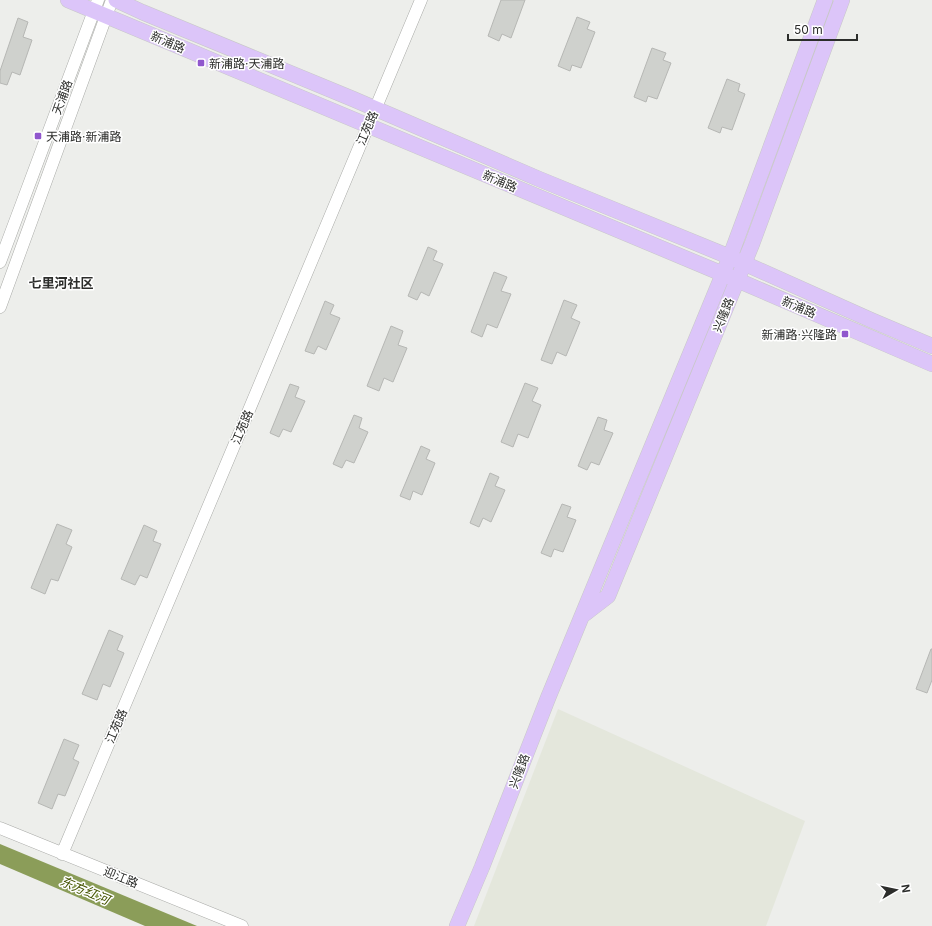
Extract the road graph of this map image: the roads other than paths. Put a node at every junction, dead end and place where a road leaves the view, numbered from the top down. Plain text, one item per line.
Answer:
1 (68, 0) edge
2 (112, 0) edge
3 (116, 0) edge
4 (421, 0) edge
5 (825, 0) edge
6 (842, 0) edge
7 (99, 9) edge
8 (375, 109) junction
9 (368, 126) junction
10 (730, 257) junction
11 (0, 262) edge
12 (744, 264) junction
13 (723, 274) junction
14 (737, 281) junction
15 (0, 307) edge
16 (932, 346) edge
17 (932, 364) edge
18 (582, 617) junction
19 (0, 828) edge
20 (62, 854) junction
21 (242, 926) edge
22 (457, 926) edge

1 - 7 main road, 新浦路
2 - 7 street
3 - 8 main road, 新浦路
4 - 8 street, 江苑路
5 - 10 main road, 兴隆路
6 - 12 main road, 兴隆路
7 - 9 main road, 新浦路
7 - 11 street, 天浦路
7 - 15 street
8 - 9 street, 江苑路
8 - 10 main road, 新浦路
9 - 13 main road, 新浦路
9 - 20 street, 江苑路
10 - 12 main road, 新浦路
10 - 13 main road, 兴隆路
12 - 14 main road, 兴隆路
12 - 16 main road, 新浦路
13 - 14 main road, 新浦路
13 - 18 main road, 兴隆路
14 - 17 main road, 新浦路
14 - 18 main road, 兴隆路
18 - 22 main road, 兴隆路
19 - 20 street, 迎江路
20 - 21 street, 迎江路

